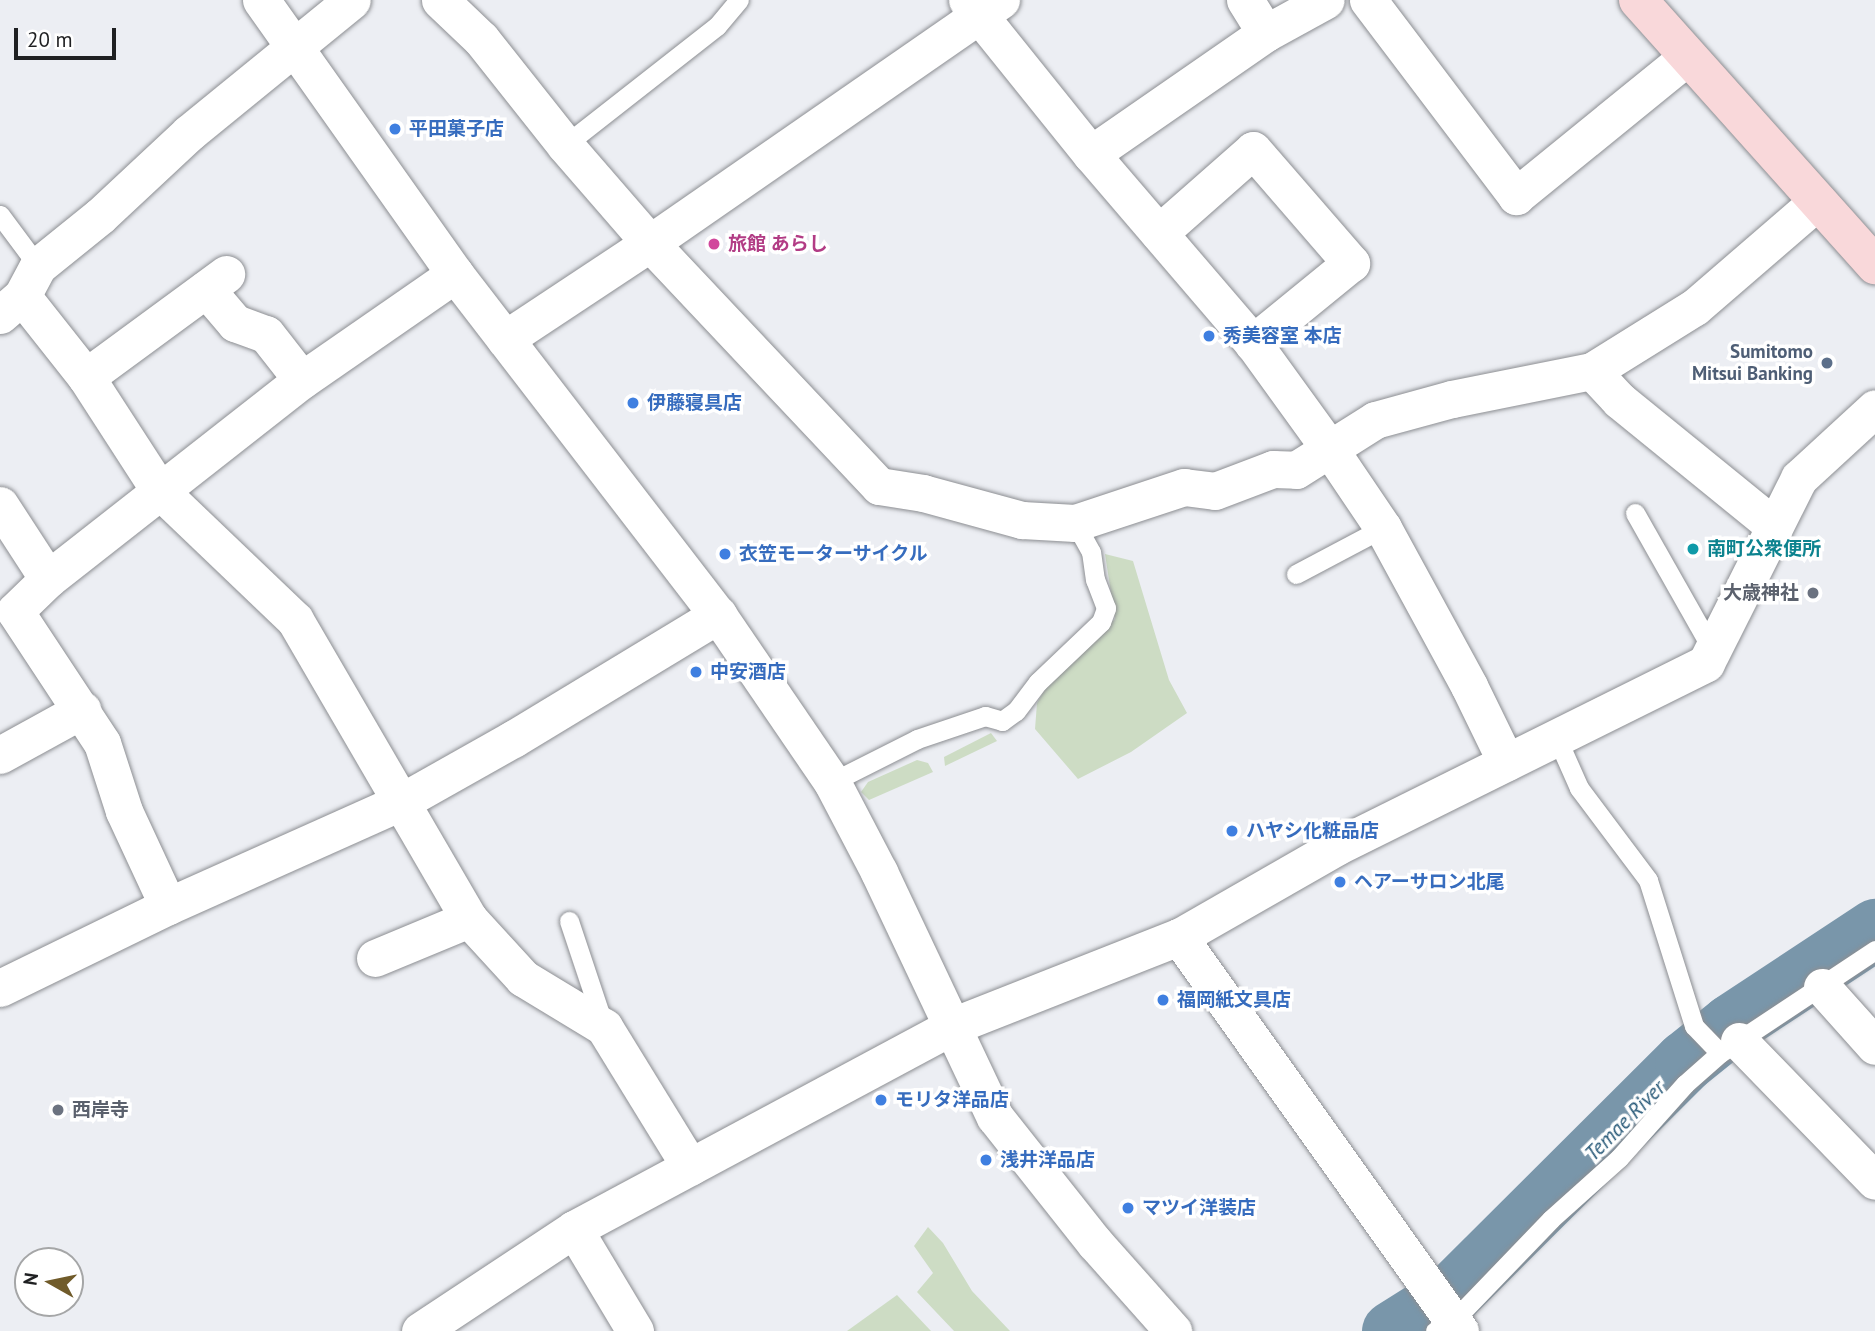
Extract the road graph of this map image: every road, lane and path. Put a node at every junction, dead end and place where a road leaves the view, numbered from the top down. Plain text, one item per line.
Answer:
1 (261, 0) edge
2 (352, 0) edge
3 (440, 0) edge
4 (738, 0) edge
5 (1245, 0) edge
6 (1326, 0) edge
7 (1368, 0) edge
8 (1638, 0) edge
9 (983, 6) edge
10 (1266, 33) junction
11 (295, 47) junction
12 (1687, 57) junction
13 (565, 145) junction
14 (1091, 154) junction
15 (1818, 201) junction
16 (0, 215) edge
17 (1159, 233) junction
18 (650, 243) junction
19 (1875, 265) edge
20 (455, 274) junction
21 (20, 292) edge
22 (505, 339) junction
23 (1254, 343) junction
24 (1591, 371) junction
25 (86, 377) junction
26 (302, 380) junction
27 (1875, 408) edge
28 (1329, 448) junction
29 (159, 490) junction
30 (0, 505) edge
31 (1635, 513) dead end
32 (1075, 523) junction
33 (1774, 526) junction
34 (1383, 528) junction
35 (1296, 574) dead end
36 (48, 579) junction
37 (718, 615) junction
38 (1712, 649) junction
39 (82, 710) junction
40 (1556, 736) junction
41 (0, 755) edge
42 (1506, 761) junction
43 (832, 782) junction
44 (401, 802) junction
45 (168, 906) junction
46 (469, 919) junction
47 (569, 920) dead end
48 (1179, 937) junction
49 (1875, 950) edge
50 (375, 958) dead end
51 (1822, 987) junction
52 (0, 988) edge
53 (604, 1027) junction
54 (950, 1027) junction
55 (1875, 1046) edge
56 (1729, 1047) junction
57 (690, 1167) junction
58 (1875, 1181) edge
59 (574, 1229) junction
60 (1445, 1319) edge
61 (420, 1331) edge
62 (635, 1331) edge
63 (1173, 1331) edge

1 - 11 street
2 - 11 street
3 - 13 street
4 - 13 lane
5 - 10 street
6 - 10 street
7 - 12 street
8 - 12 street
9 - 14 street
9 - 18 street
10 - 14 street
11 - 20 street
11 - 21 street
12 - 15 street
13 - 18 street
14 - 17 street
15 - 19 street
15 - 24 street
16 - 21 lane
17 - 23 street
17 - 23 street
18 - 22 street
18 - 32 street
20 - 22 street
20 - 26 street
21 - 25 street
22 - 37 street
23 - 28 street
24 - 28 street
24 - 33 street
25 - 26 street
25 - 29 street
26 - 29 street
27 - 33 street
28 - 32 street
28 - 34 street
29 - 36 street
29 - 44 street
30 - 36 street
31 - 38 lane
32 - 43 lane
33 - 38 street
34 - 35 lane
34 - 42 street
36 - 39 street
37 - 43 street
37 - 44 street
38 - 40 street
39 - 41 street
39 - 45 street
40 - 42 street
40 - 56 lane
42 - 48 street
43 - 54 street
44 - 45 street
44 - 46 street
45 - 52 street
46 - 50 street
46 - 53 street
47 - 53 lane
48 - 54 street
48 - 60 street
49 - 51 lane
51 - 55 street
51 - 56 lane
53 - 57 street
54 - 57 street
54 - 63 street
56 - 58 street
56 - 60 lane
57 - 59 street
59 - 61 street
59 - 62 street

